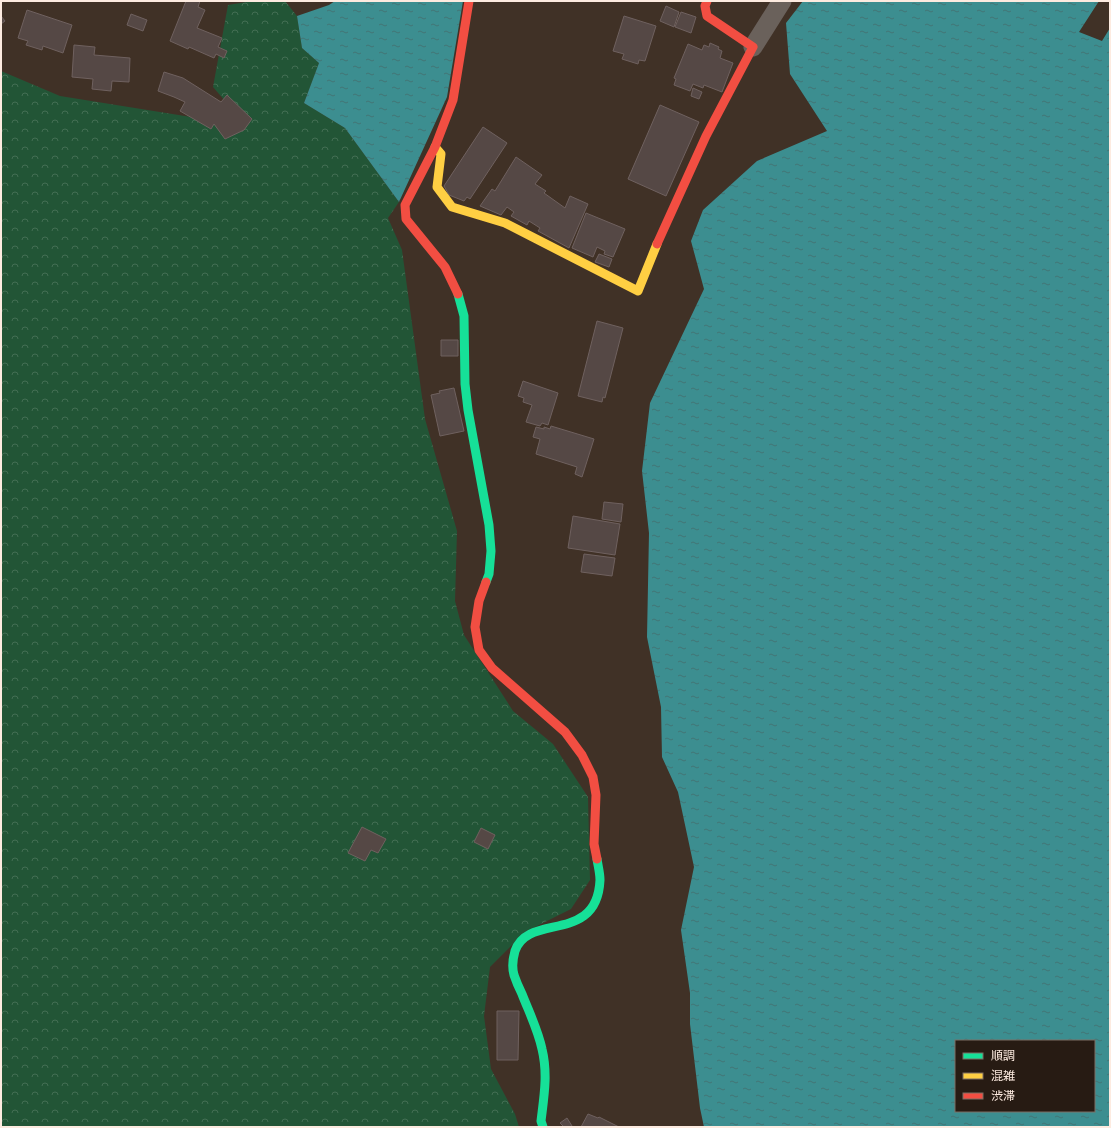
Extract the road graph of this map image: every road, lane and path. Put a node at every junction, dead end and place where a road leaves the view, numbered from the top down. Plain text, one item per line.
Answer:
1 (469, 1) edge
2 (707, 1) edge
3 (782, 1) edge
4 (753, 47) junction
5 (435, 147) junction
6 (543, 1127) edge

1 - 5 street
2 - 4 street
3 - 4 street
4 - 5 street
5 - 6 street

